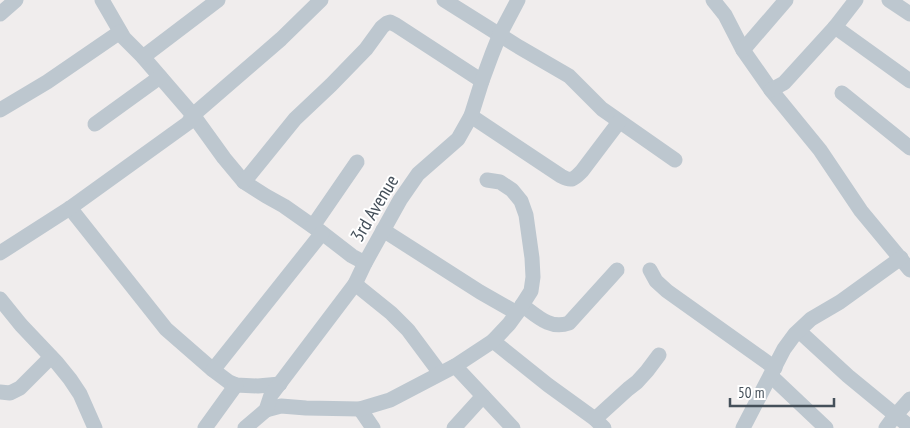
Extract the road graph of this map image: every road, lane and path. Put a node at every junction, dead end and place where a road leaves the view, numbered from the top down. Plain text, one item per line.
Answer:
1 (16, 0) edge
2 (102, 0) edge
3 (218, 0) edge
4 (321, 0) edge
5 (444, 0) edge
6 (518, 0) edge
7 (713, 0) edge
8 (786, 0) edge
9 (856, 0) edge
10 (890, 0) edge
11 (0, 14) edge
12 (910, 14) edge
13 (835, 27) junction
14 (120, 32) junction
15 (500, 34) junction
16 (743, 50) junction
17 (144, 57) junction
18 (160, 77) junction
19 (482, 81) junction
20 (910, 81) edge
21 (771, 90) junction
22 (842, 93) dead end
23 (0, 110) edge
24 (192, 115) junction
25 (471, 116) junction
26 (619, 122) junction
27 (95, 124) dead end
28 (910, 148) edge
29 (675, 160) dead end
30 (357, 162) dead end
31 (487, 180) dead end
32 (244, 182) junction
33 (70, 208) junction
34 (318, 230) junction
35 (383, 230) junction
36 (0, 253) edge
37 (365, 263) junction
38 (905, 264) edge
39 (617, 270) dead end
40 (650, 270) dead end
41 (355, 284) junction
42 (0, 300) edge
43 (520, 309) junction
44 (798, 331) junction
45 (493, 341) junction
46 (659, 355) dead end
47 (51, 357) junction
48 (455, 366) junction
49 (213, 370) junction
50 (773, 372) junction
51 (440, 373) junction
52 (280, 384) junction
53 (236, 385) junction
54 (0, 392) edge
55 (483, 396) junction
56 (910, 399) edge
57 (360, 409) junction
58 (266, 410) junction
59 (896, 415) junction
60 (600, 424) edge
61 (910, 427) edge
62 (95, 428) edge
63 (205, 428) edge
64 (246, 428) edge
65 (373, 428) edge
66 (454, 428) edge
67 (513, 428) edge
68 (743, 428) edge
69 (826, 428) edge
70 (886, 428) edge

1 - 11 street
2 - 14 street
3 - 17 street
4 - 24 street
5 - 15 street
6 - 15 street, 3rd Avenue
7 - 16 street
8 - 16 street
9 - 13 street
10 - 12 street
13 - 20 street
13 - 21 street
14 - 17 street
14 - 23 street
15 - 19 street, 3rd Avenue
15 - 26 street
16 - 21 street
17 - 18 street
18 - 24 street
18 - 27 street
19 - 25 street, 3rd Avenue
19 - 32 street
21 - 38 street
22 - 28 street
24 - 32 street
24 - 33 street
25 - 26 street
25 - 35 street, 3rd Avenue
26 - 29 street
30 - 34 street
31 - 43 street
32 - 34 street
33 - 36 street
33 - 49 street
34 - 37 street
34 - 49 street
35 - 37 street, 3rd Avenue
35 - 43 street
37 - 41 street, 3rd Avenue
38 - 44 street
39 - 43 street
40 - 50 street
41 - 51 street
41 - 52 street, 3rd Avenue
42 - 47 street
43 - 45 street
44 - 50 street
44 - 59 street
45 - 48 street
45 - 60 street
46 - 60 street
47 - 54 street
47 - 62 street
48 - 51 street
48 - 55 street
49 - 53 street
50 - 68 street
50 - 69 street
51 - 57 street
52 - 53 street
52 - 58 street, 3rd Avenue
53 - 63 street
55 - 66 street
55 - 67 street
56 - 59 street
57 - 58 street
57 - 65 street
58 - 64 street, 3rd Avenue
59 - 61 street
59 - 70 street

